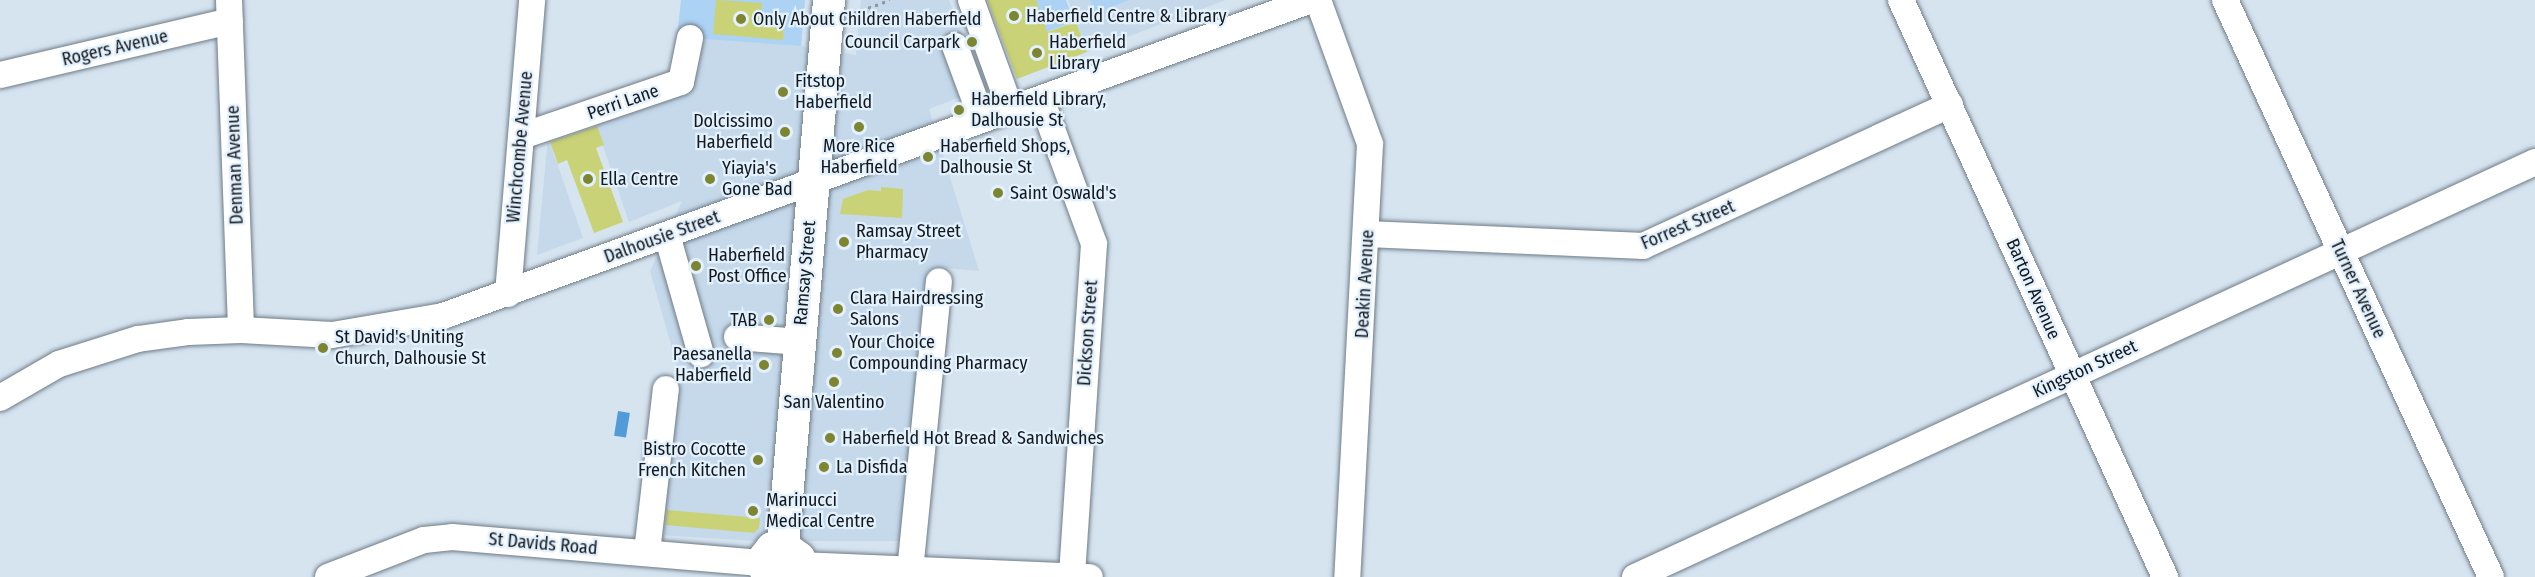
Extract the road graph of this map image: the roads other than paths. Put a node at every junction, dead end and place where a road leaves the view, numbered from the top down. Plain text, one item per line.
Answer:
1 (532, 0) edge
2 (972, 0) edge
3 (1311, 0) edge
4 (1318, 0) edge
5 (1901, 0) edge
6 (2225, 0) edge
7 (842, 6) edge
8 (230, 10) edge
9 (690, 38) dead end
10 (955, 46) dead end
11 (0, 75) edge
12 (1041, 99) junction
13 (1950, 105) junction
14 (1010, 108) junction
15 (982, 119) junction
16 (522, 136) junction
17 (2535, 162) edge
18 (813, 182) junction
19 (1368, 234) junction
20 (667, 235) junction
21 (2341, 252) junction
22 (939, 281) dead end
23 (508, 294) junction
24 (241, 330) junction
25 (737, 337) dead end
26 (800, 342) junction
27 (701, 354) dead end
28 (2072, 374) junction
29 (666, 389) dead end
30 (0, 398) edge
31 (646, 552) junction
32 (782, 565) edge
33 (895, 573) edge
34 (1081, 576) edge
35 (328, 577) edge
36 (1347, 577) edge
37 (1635, 577) edge
38 (2165, 577) edge
39 (2491, 577) edge

1 - 16 street, Winchcombe Avenue
2 - 14 street
3 - 12 street, Dalhousie Street
4 - 19 street, Deakin Avenue
5 - 13 street, Barton Avenue
6 - 21 street, Turner Avenue
7 - 18 main road, Ramsay Street
8 - 11 street, Rogers Avenue
8 - 24 street, Denman Avenue
9 - 16 street, Perri Lane
10 - 15 street
12 - 14 street, Dalhousie Street
12 - 34 street, Dickson Street
13 - 19 street, Forrest Street
13 - 28 street, Barton Avenue
14 - 15 street, Dalhousie Street
15 - 18 street, Dalhousie Street
16 - 23 street, Winchcombe Avenue
17 - 21 street, Kingston Street
18 - 20 street, Dalhousie Street
18 - 26 main road, Ramsay Street
19 - 36 street, Deakin Avenue
20 - 23 street, Dalhousie Street
20 - 27 street
21 - 28 street, Kingston Street
21 - 39 street, Turner Avenue
22 - 33 street
23 - 24 street, Dalhousie Street
24 - 30 street, Dalhousie Street
25 - 26 street
26 - 32 main road, Ramsay Street
28 - 37 street, Kingston Street
28 - 38 street, Barton Avenue
29 - 31 street
31 - 32 street, St Davids Road
31 - 35 street, St Davids Road
32 - 33 street
33 - 34 street

